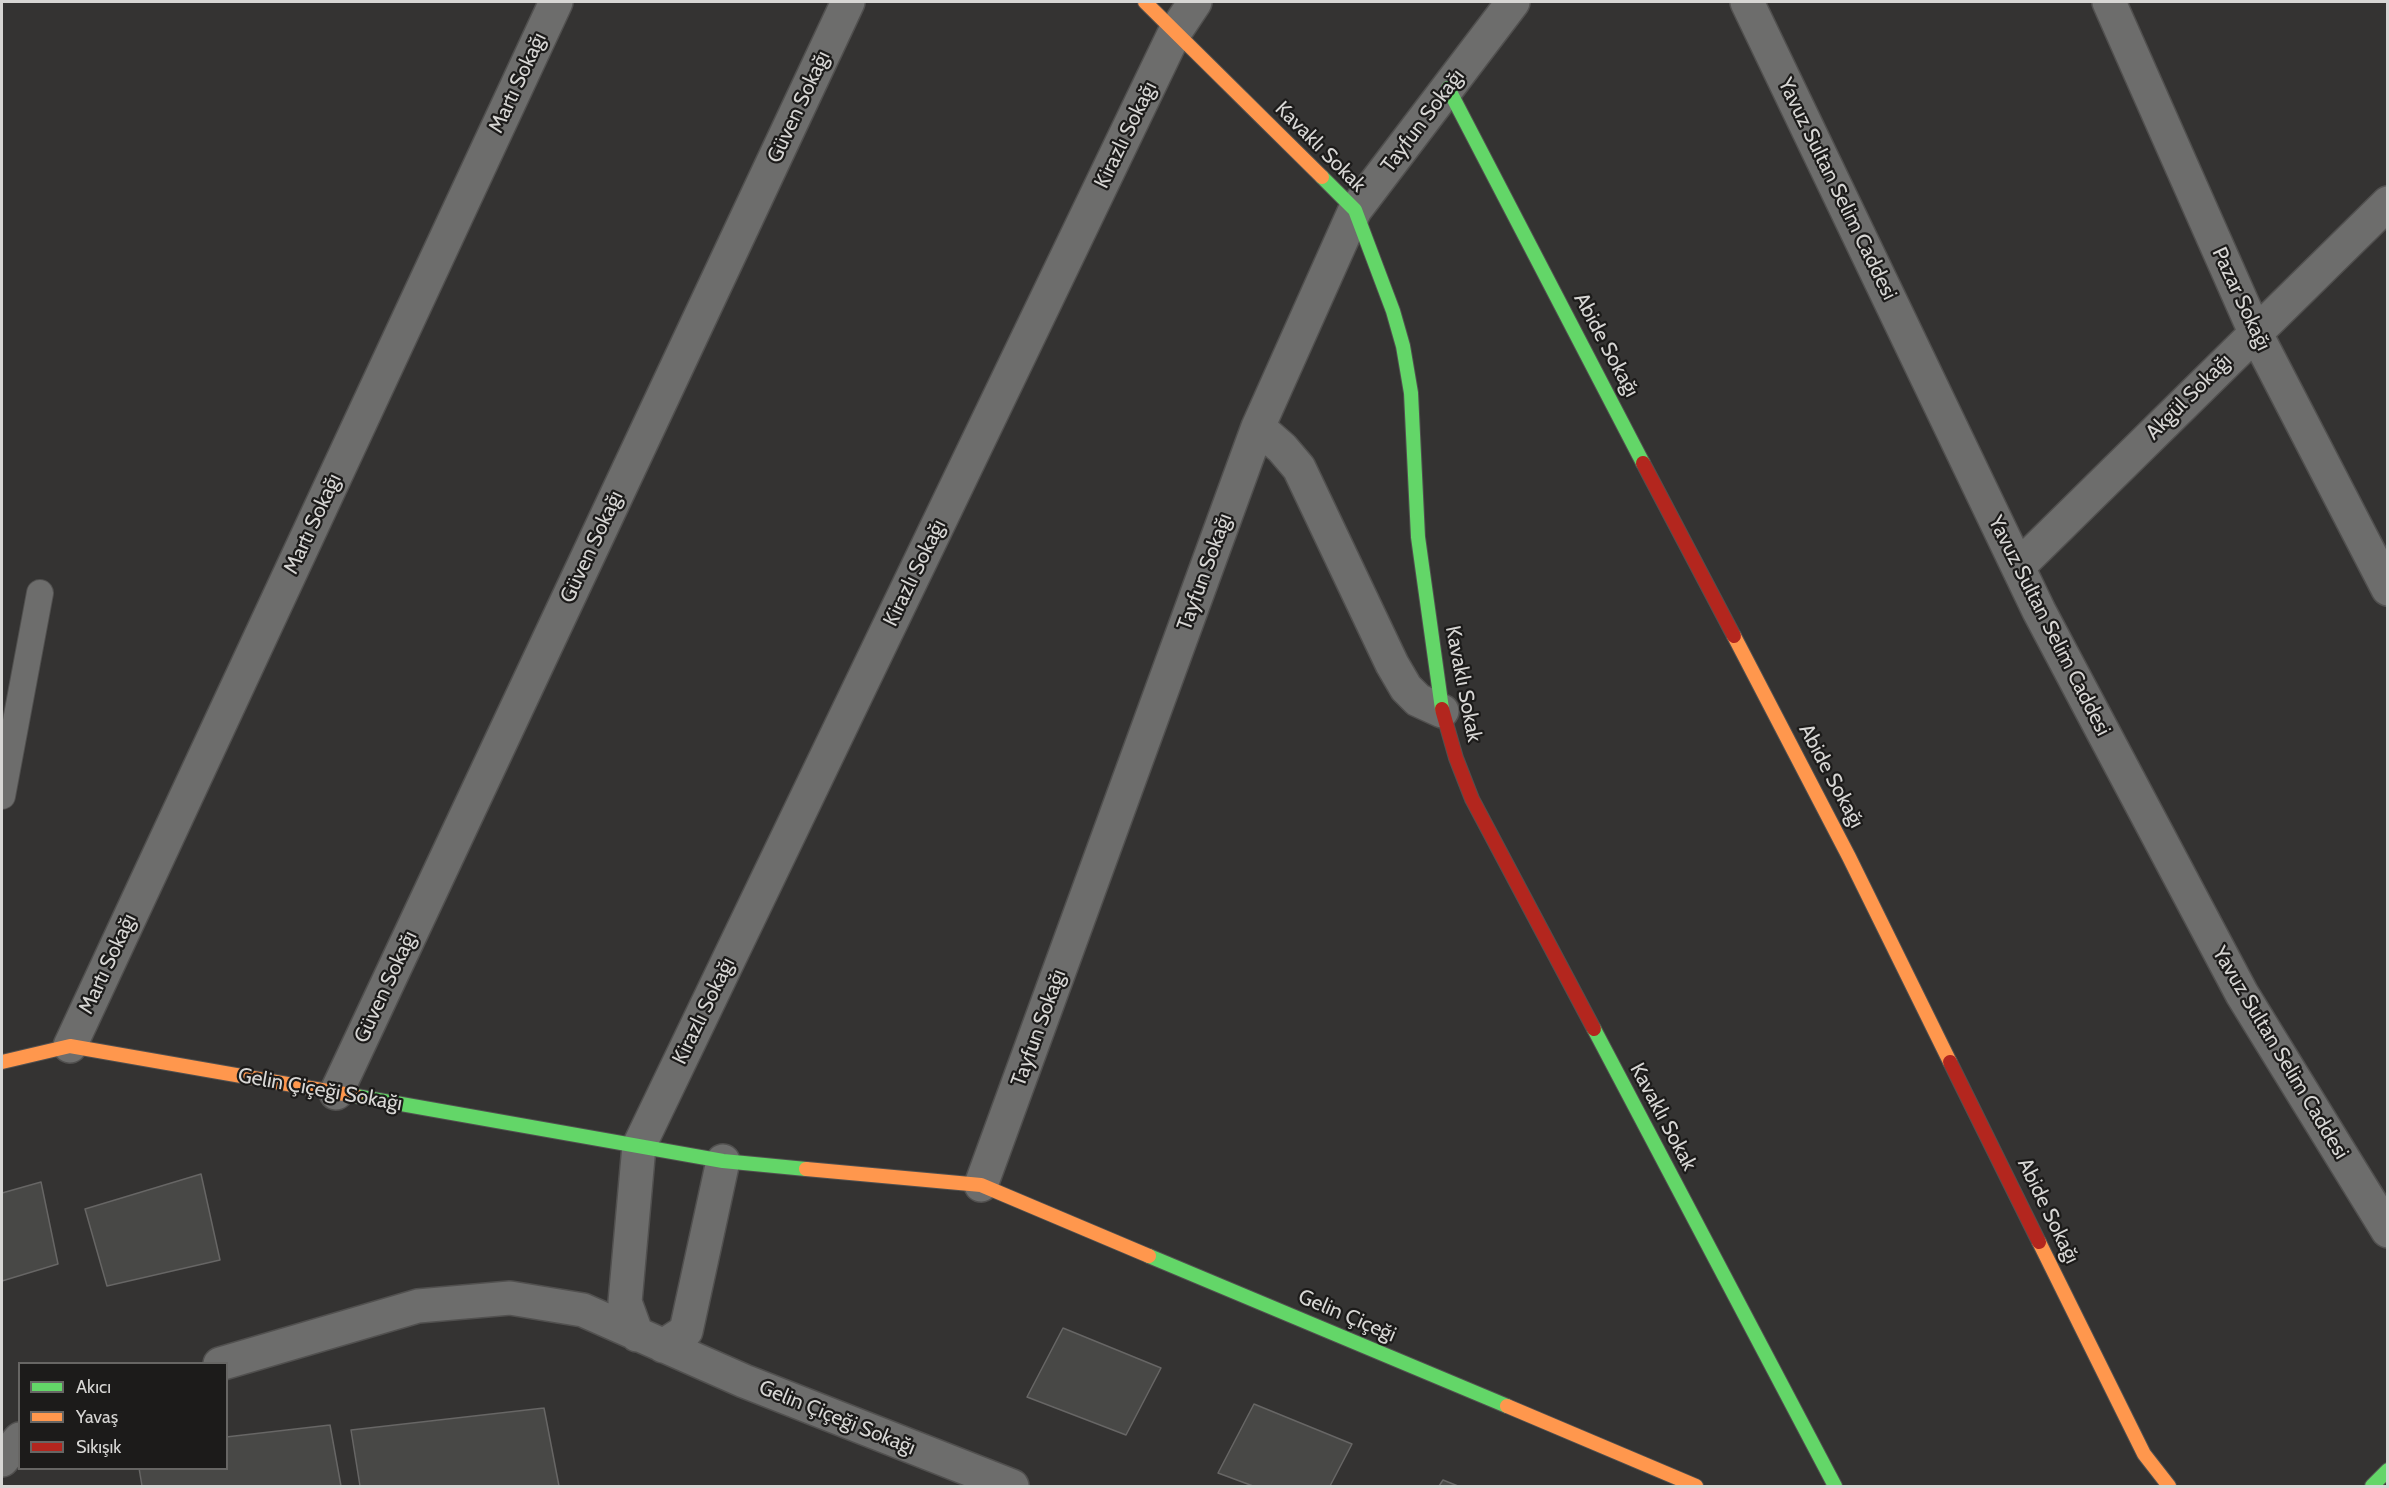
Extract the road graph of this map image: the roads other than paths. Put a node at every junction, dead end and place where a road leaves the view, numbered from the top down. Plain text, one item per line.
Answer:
1 (556, 2) edge
2 (848, 2) edge
3 (1145, 2) edge
4 (1194, 2) edge
5 (1513, 2) edge
6 (1747, 2) edge
7 (2109, 2) edge
8 (1175, 32) junction
9 (1448, 88) junction
10 (2388, 203) edge
11 (1355, 210) junction
12 (2255, 332) junction
13 (1258, 427) junction
14 (2018, 567) junction
15 (2388, 589) edge
16 (40, 593) dead end
17 (1442, 711) junction
18 (2, 796) edge
19 (70, 1046) junction
20 (2, 1062) edge
21 (336, 1093) junction
22 (639, 1146) junction
23 (723, 1161) junction
24 (981, 1185) junction
25 (2388, 1231) edge
26 (650, 1340) junction
27 (227, 1362) edge
28 (18, 1441) edge
29 (2, 1460) edge
30 (2388, 1470) edge
31 (1012, 1486) edge
32 (1696, 1486) edge
33 (1834, 1486) edge
34 (2169, 1486) edge
35 (2372, 1486) edge

1 - 19 street, Martı Sokağı
2 - 21 street, Güven Sokağı
3 - 8 street, Kavaklı Sokak
4 - 8 street, Kirazlı Sokağı
5 - 9 street, Tayfun Sokağı
6 - 14 street, Yavuz Sultan Selim Caddesi
7 - 12 street, Pazar Sokağı
8 - 11 street, Kavaklı Sokak
8 - 22 street, Kirazlı Sokağı
9 - 11 street, Tayfun Sokağı
9 - 34 street, Abide Sokağı
10 - 12 street, Akgül Sokağı
11 - 13 street, Tayfun Sokağı
11 - 17 street, Kavaklı Sokak
12 - 14 street, Akgül Sokağı
12 - 15 street, Pazar Sokağı
13 - 17 street
13 - 24 street, Tayfun Sokağı
14 - 25 street, Yavuz Sultan Selim Caddesi
16 - 18 lane
17 - 33 street, Kavaklı Sokak
19 - 20 street, Gelin Çiçeği Sokağı
19 - 21 street, Gelin Çiçeği Sokağı
21 - 22 street, Gelin Çiçeği Sokağı
22 - 23 street, Gelin Çiçeği Sokağı
22 - 26 street
23 - 24 street, Gelin Çiçeği Sokağı
23 - 26 street
24 - 32 street, Gelin Çiçeği
26 - 27 street, Gelin Çiçeği Sokağı
26 - 31 street, Gelin Çiçeği Sokağı
28 - 29 street
30 - 35 street

